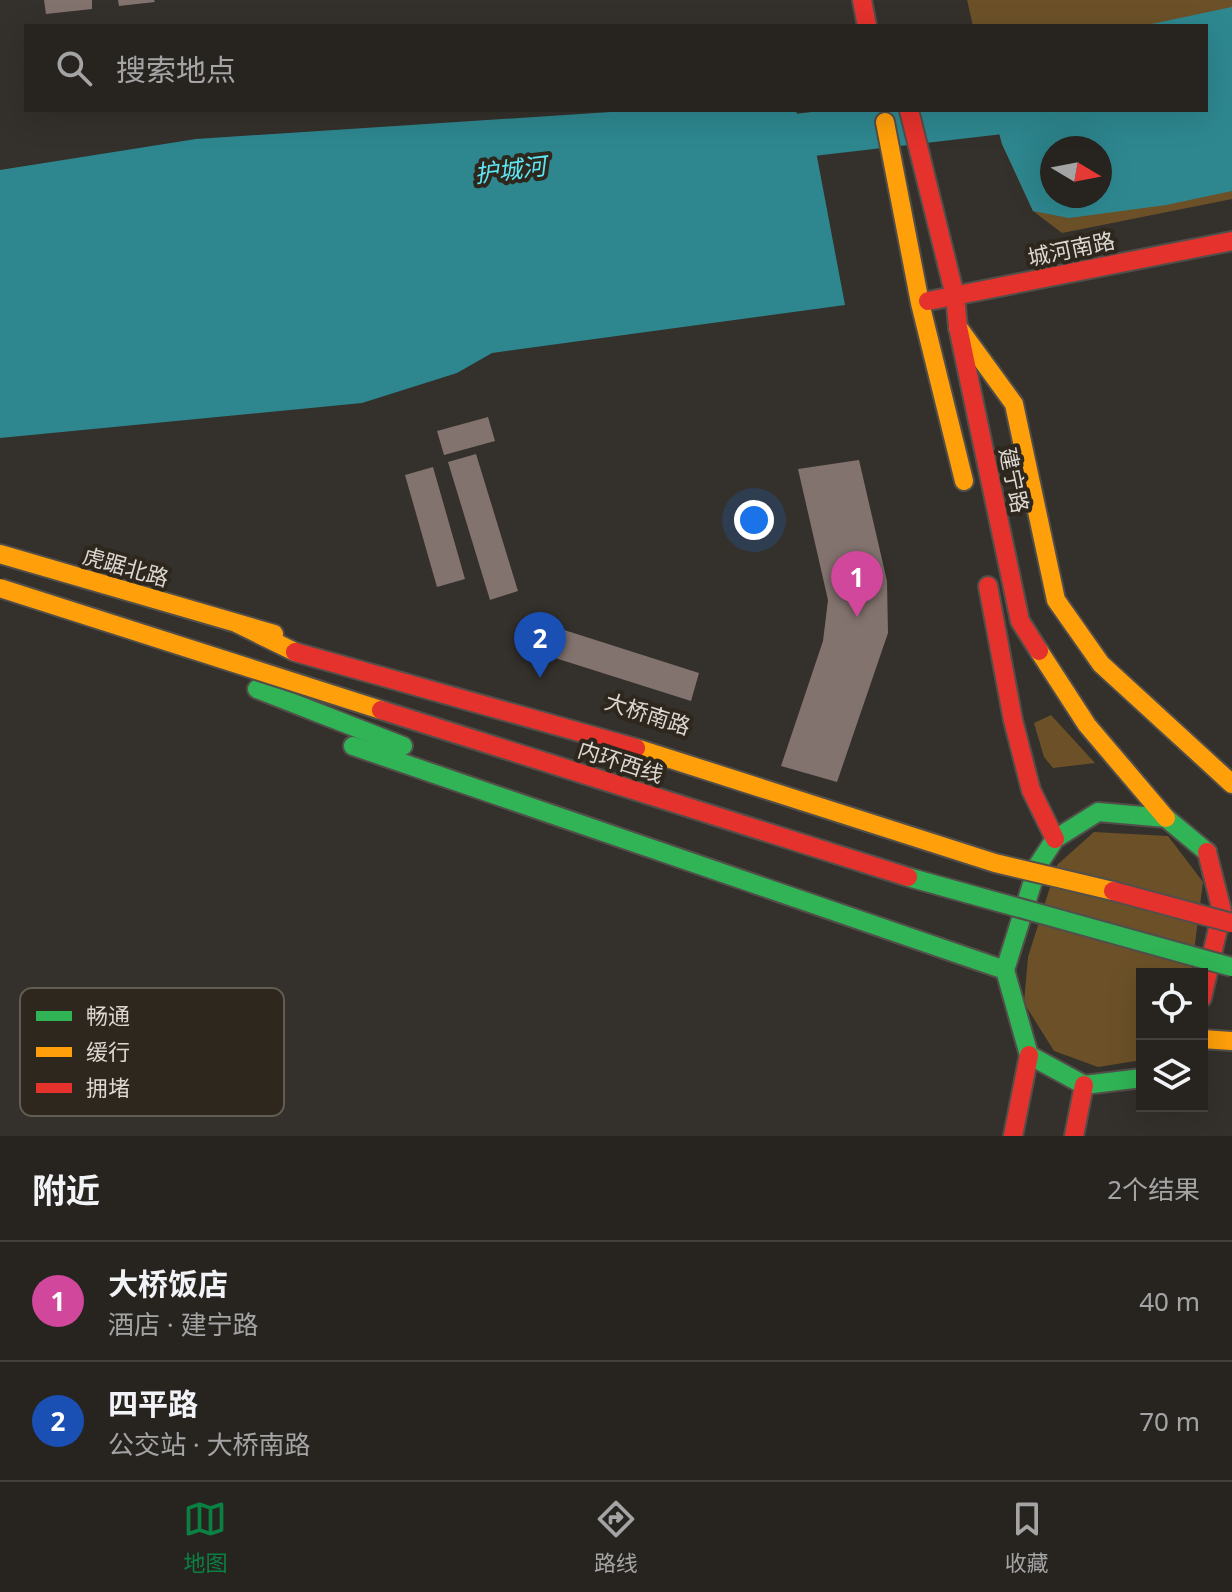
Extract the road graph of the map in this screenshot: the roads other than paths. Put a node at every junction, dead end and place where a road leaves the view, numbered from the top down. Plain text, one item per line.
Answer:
1 (862, 0) edge
2 (867, 24) edge
3 (883, 112) edge
4 (909, 112) edge
5 (1232, 241) edge
6 (955, 296) junction
7 (920, 303) junction
8 (958, 327) junction
9 (968, 498) dead end
10 (0, 554) edge
11 (0, 571) edge
12 (985, 573) dead end
13 (0, 588) edge
14 (0, 603) edge
15 (238, 624) junction
16 (238, 684) junction
17 (264, 710) dead end
18 (514, 733) dead end
19 (335, 740) dead end
20 (449, 760) dead end
21 (1232, 784) edge
22 (1166, 818) junction
23 (1055, 839) junction
24 (1038, 865) junction
25 (937, 866) dead end
26 (1044, 895) dead end
27 (1225, 899) edge
28 (1232, 923) edge
29 (998, 925) dead end
30 (1192, 934) dead end
31 (1042, 938) dead end
32 (1232, 945) edge
33 (1232, 967) edge
34 (1005, 970) junction
35 (1208, 972) edge
36 (1208, 973) edge
37 (1232, 975) edge
38 (1208, 1039) edge
39 (1232, 1041) edge
40 (1029, 1055) junction
41 (1136, 1079) edge
42 (1084, 1085) junction
43 (1013, 1136) edge
44 (1074, 1136) edge

1 - 2 main road
3 - 7 main road
4 - 6 main road, 建宁路
5 - 6 main road, 城河南路
6 - 7 main road, 城河南路
6 - 8 main road, 建宁路
7 - 9 main road
8 - 21 main road
8 - 22 main road, 建宁路
10 - 15 main road, 虎踞北路
11 - 18 main road
12 - 23 main road
13 - 33 main road, 内环西线, bridge
14 - 16 main road
15 - 24 main road, 大桥南路
15 - 28 main road, bridge
16 - 17 main road
16 - 20 main road
19 - 34 main road
22 - 23 main road
22 - 27 main road, 建宁路
23 - 24 main road
24 - 34 main road
25 - 26 main road
27 - 35 main road, 建宁路
29 - 31 main road
30 - 32 main road
34 - 40 main road
36 - 37 main road
38 - 39 main road
40 - 42 main road
40 - 43 main road
41 - 42 main road
42 - 44 main road

